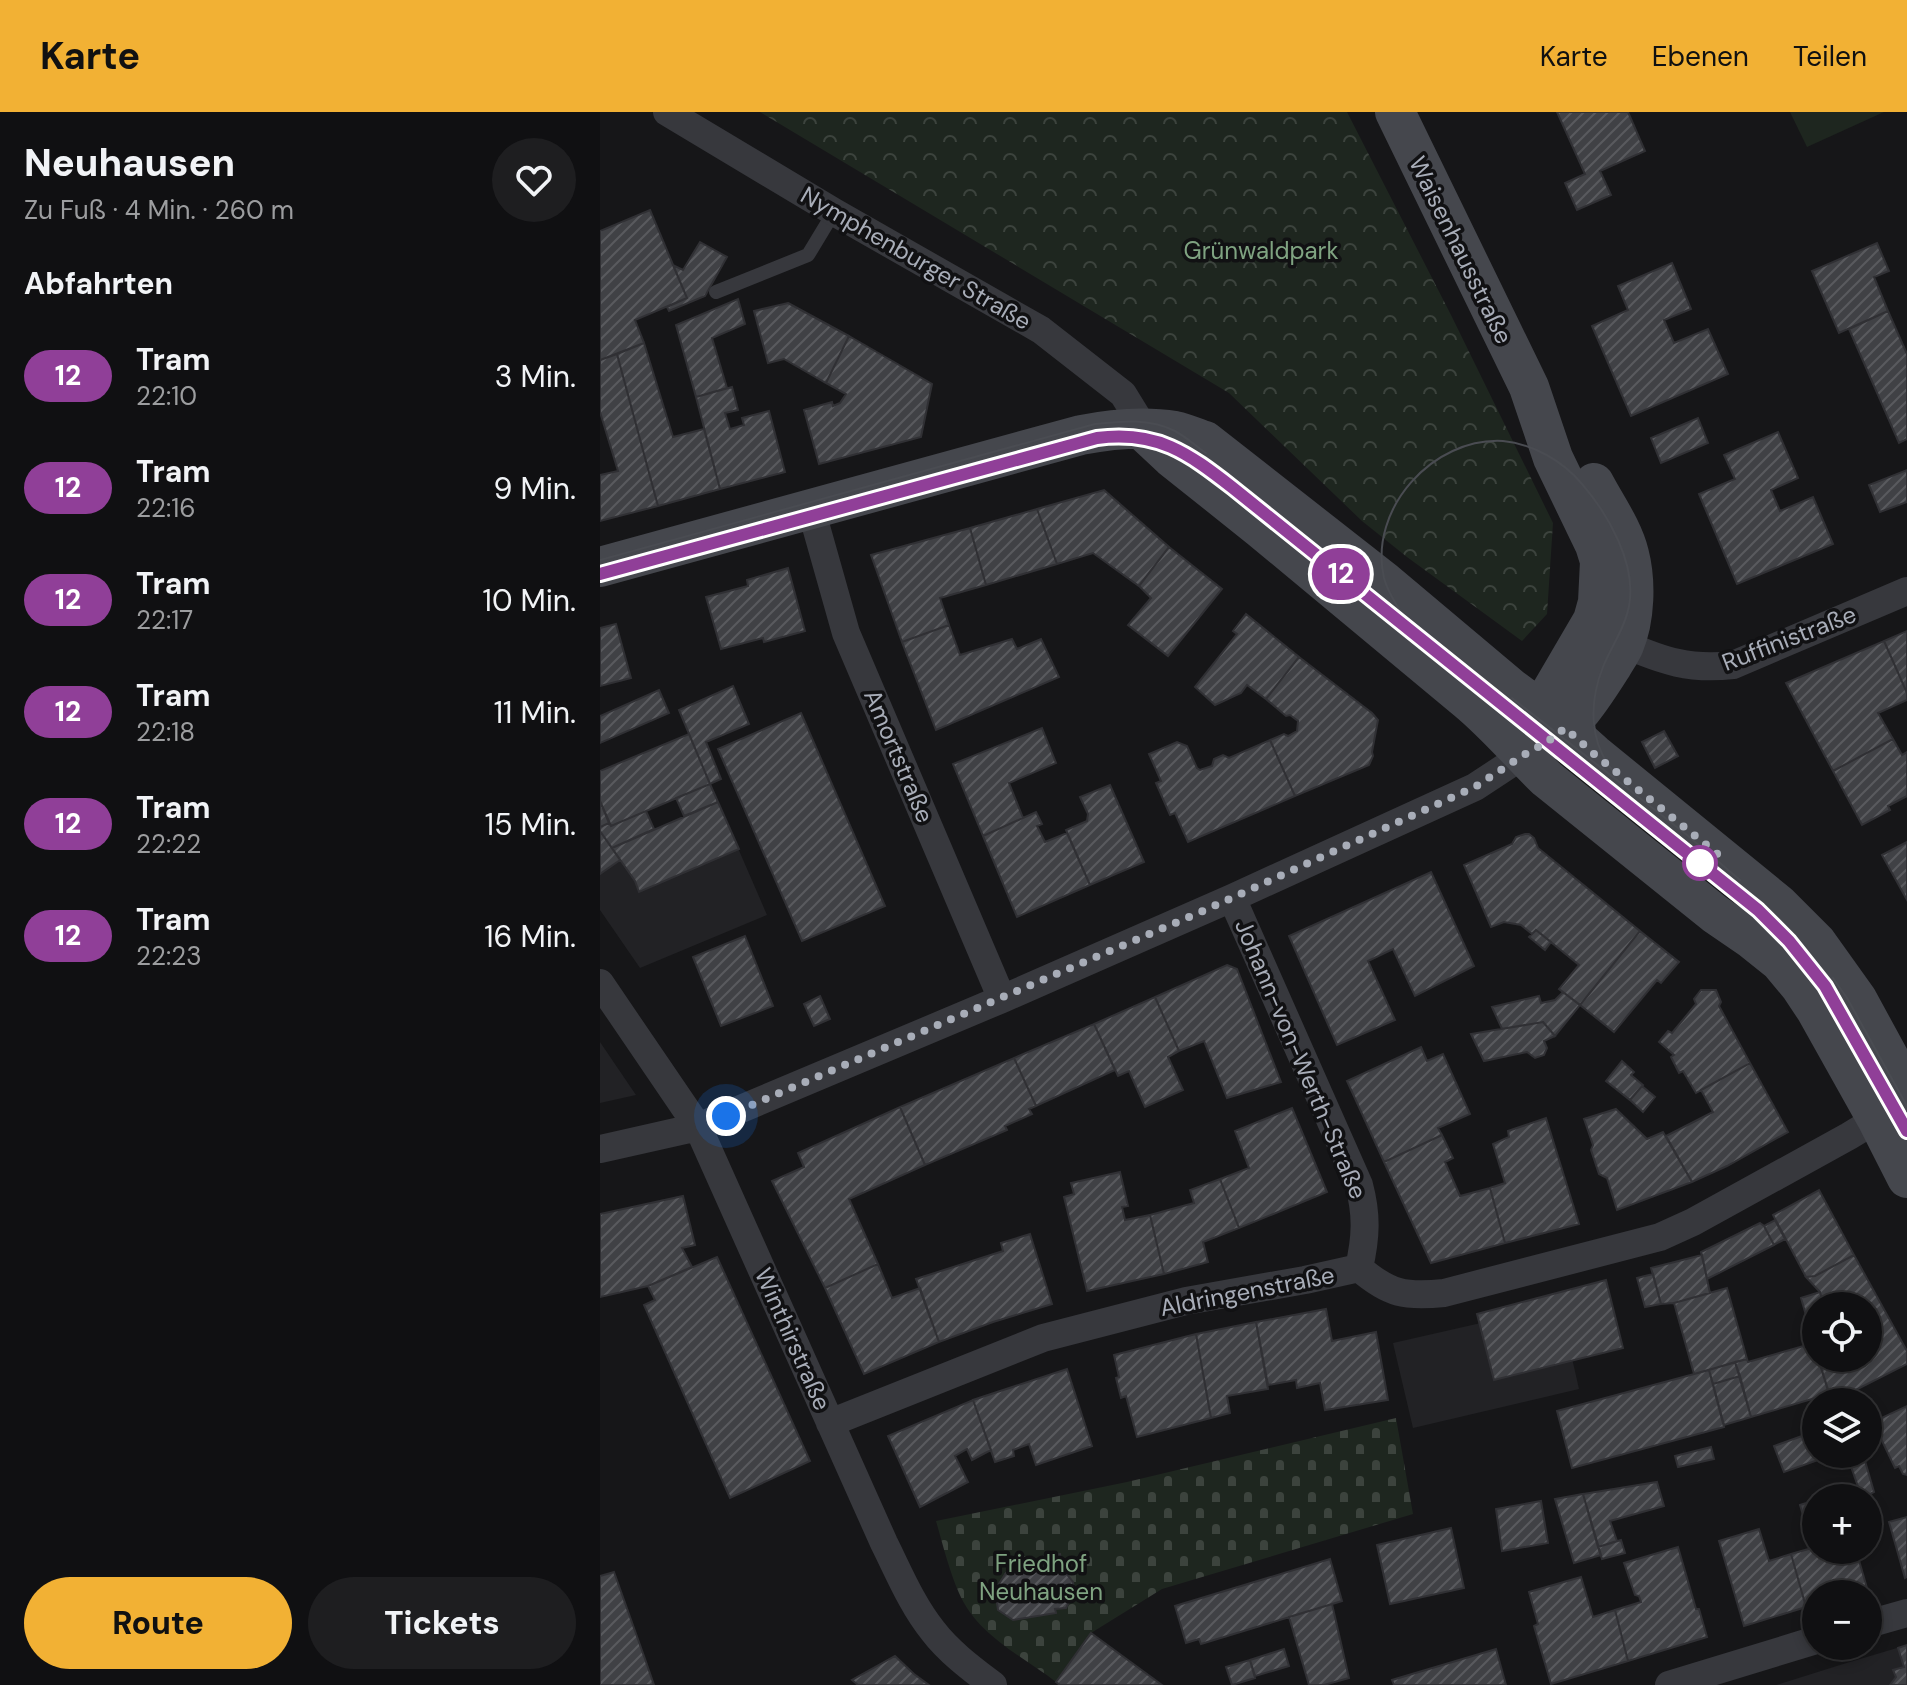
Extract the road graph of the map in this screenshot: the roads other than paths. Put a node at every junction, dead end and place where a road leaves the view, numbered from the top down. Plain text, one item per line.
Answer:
1 (667, 112) edge
2 (1395, 112) edge
3 (834, 212) junction
4 (716, 292) dead end
5 (1529, 387) junction
6 (1141, 429) junction
7 (811, 509) junction
8 (600, 567) edge
9 (1907, 591) edge
10 (1624, 644) junction
11 (1553, 719) junction
12 (1522, 756) junction
13 (1232, 898) junction
14 (600, 983) edge
15 (1002, 999) junction
16 (1906, 1087) edge
17 (1877, 1119) junction
18 (698, 1127) junction
19 (600, 1149) edge
20 (1907, 1178) edge
21 (1359, 1268) junction
22 (830, 1423) junction
23 (1907, 1613) edge
24 (1882, 1620) edge
25 (1802, 1644) edge
26 (993, 1685) edge
27 (1669, 1685) edge

1 - 3 street, Nymphenburger Straße
2 - 5 main road, Waisenhausstraße
3 - 4 lane
3 - 6 street, Nymphenburger Straße
5 - 10 main road, Waisenhausstraße
5 - 11 main road, Waisenhausstraße
6 - 7 main road
6 - 11 main road
6 - 12 main road, Nymphenburger Straße
7 - 8 main road
7 - 15 street, Amortstraße
9 - 10 street, Ruffinistraße
10 - 11 main road, Waisenhausstraße
11 - 12 main road, Waisenhausstraße
11 - 16 main road
12 - 13 street
12 - 17 main road, Nymphenburger Straße
13 - 15 street
13 - 21 street, Johann-von-Werth-Straße
14 - 18 street, Winthirstraße
15 - 18 street
17 - 20 main road, Nymphenburger Straße
17 - 21 street, Aldringenstraße
18 - 19 street
18 - 22 street, Winthirstraße
21 - 22 street, Aldringenstraße
22 - 26 street, Winthirstraße
23 - 24 street
25 - 27 street

